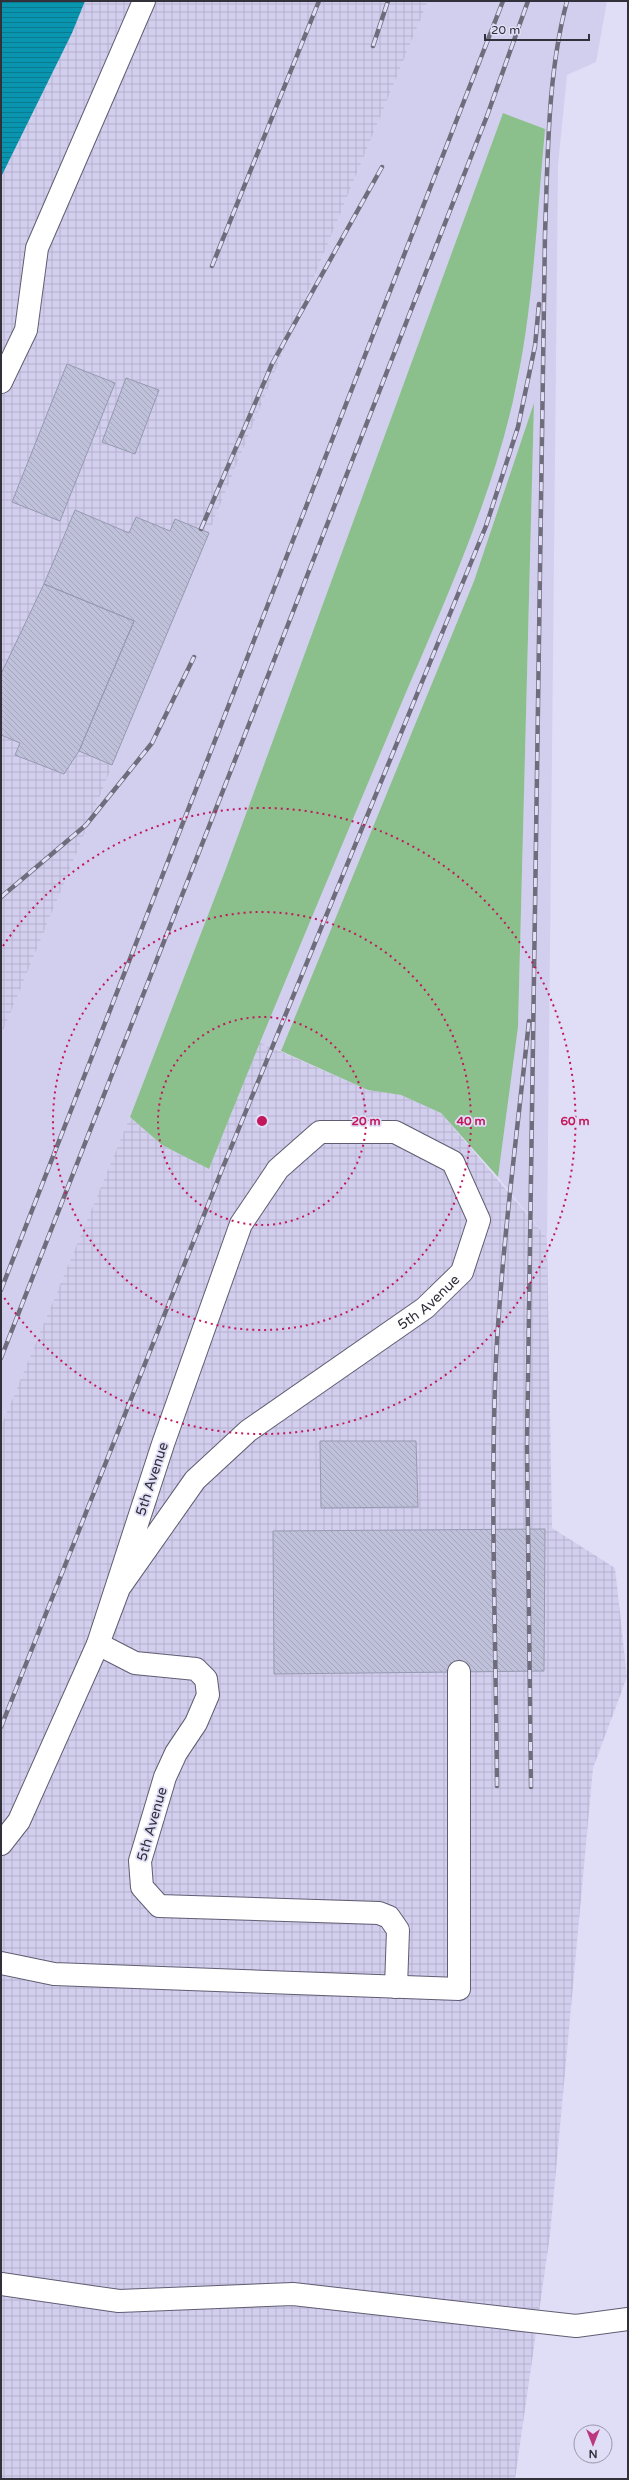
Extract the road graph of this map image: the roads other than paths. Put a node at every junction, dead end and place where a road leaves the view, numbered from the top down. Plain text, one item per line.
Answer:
1 (144, 1) edge
2 (1, 382) edge
3 (98, 1644) junction
4 (459, 1672) dead end
5 (1, 1844) edge
6 (1, 1963) edge
7 (396, 1987) junction
8 (1, 2284) edge
9 (628, 2319) edge

1 - 2 street
3 - 3 street, 5th Avenue
3 - 5 street, 5th Avenue
3 - 7 street, 5th Avenue
4 - 7 street
6 - 7 street
8 - 9 street

